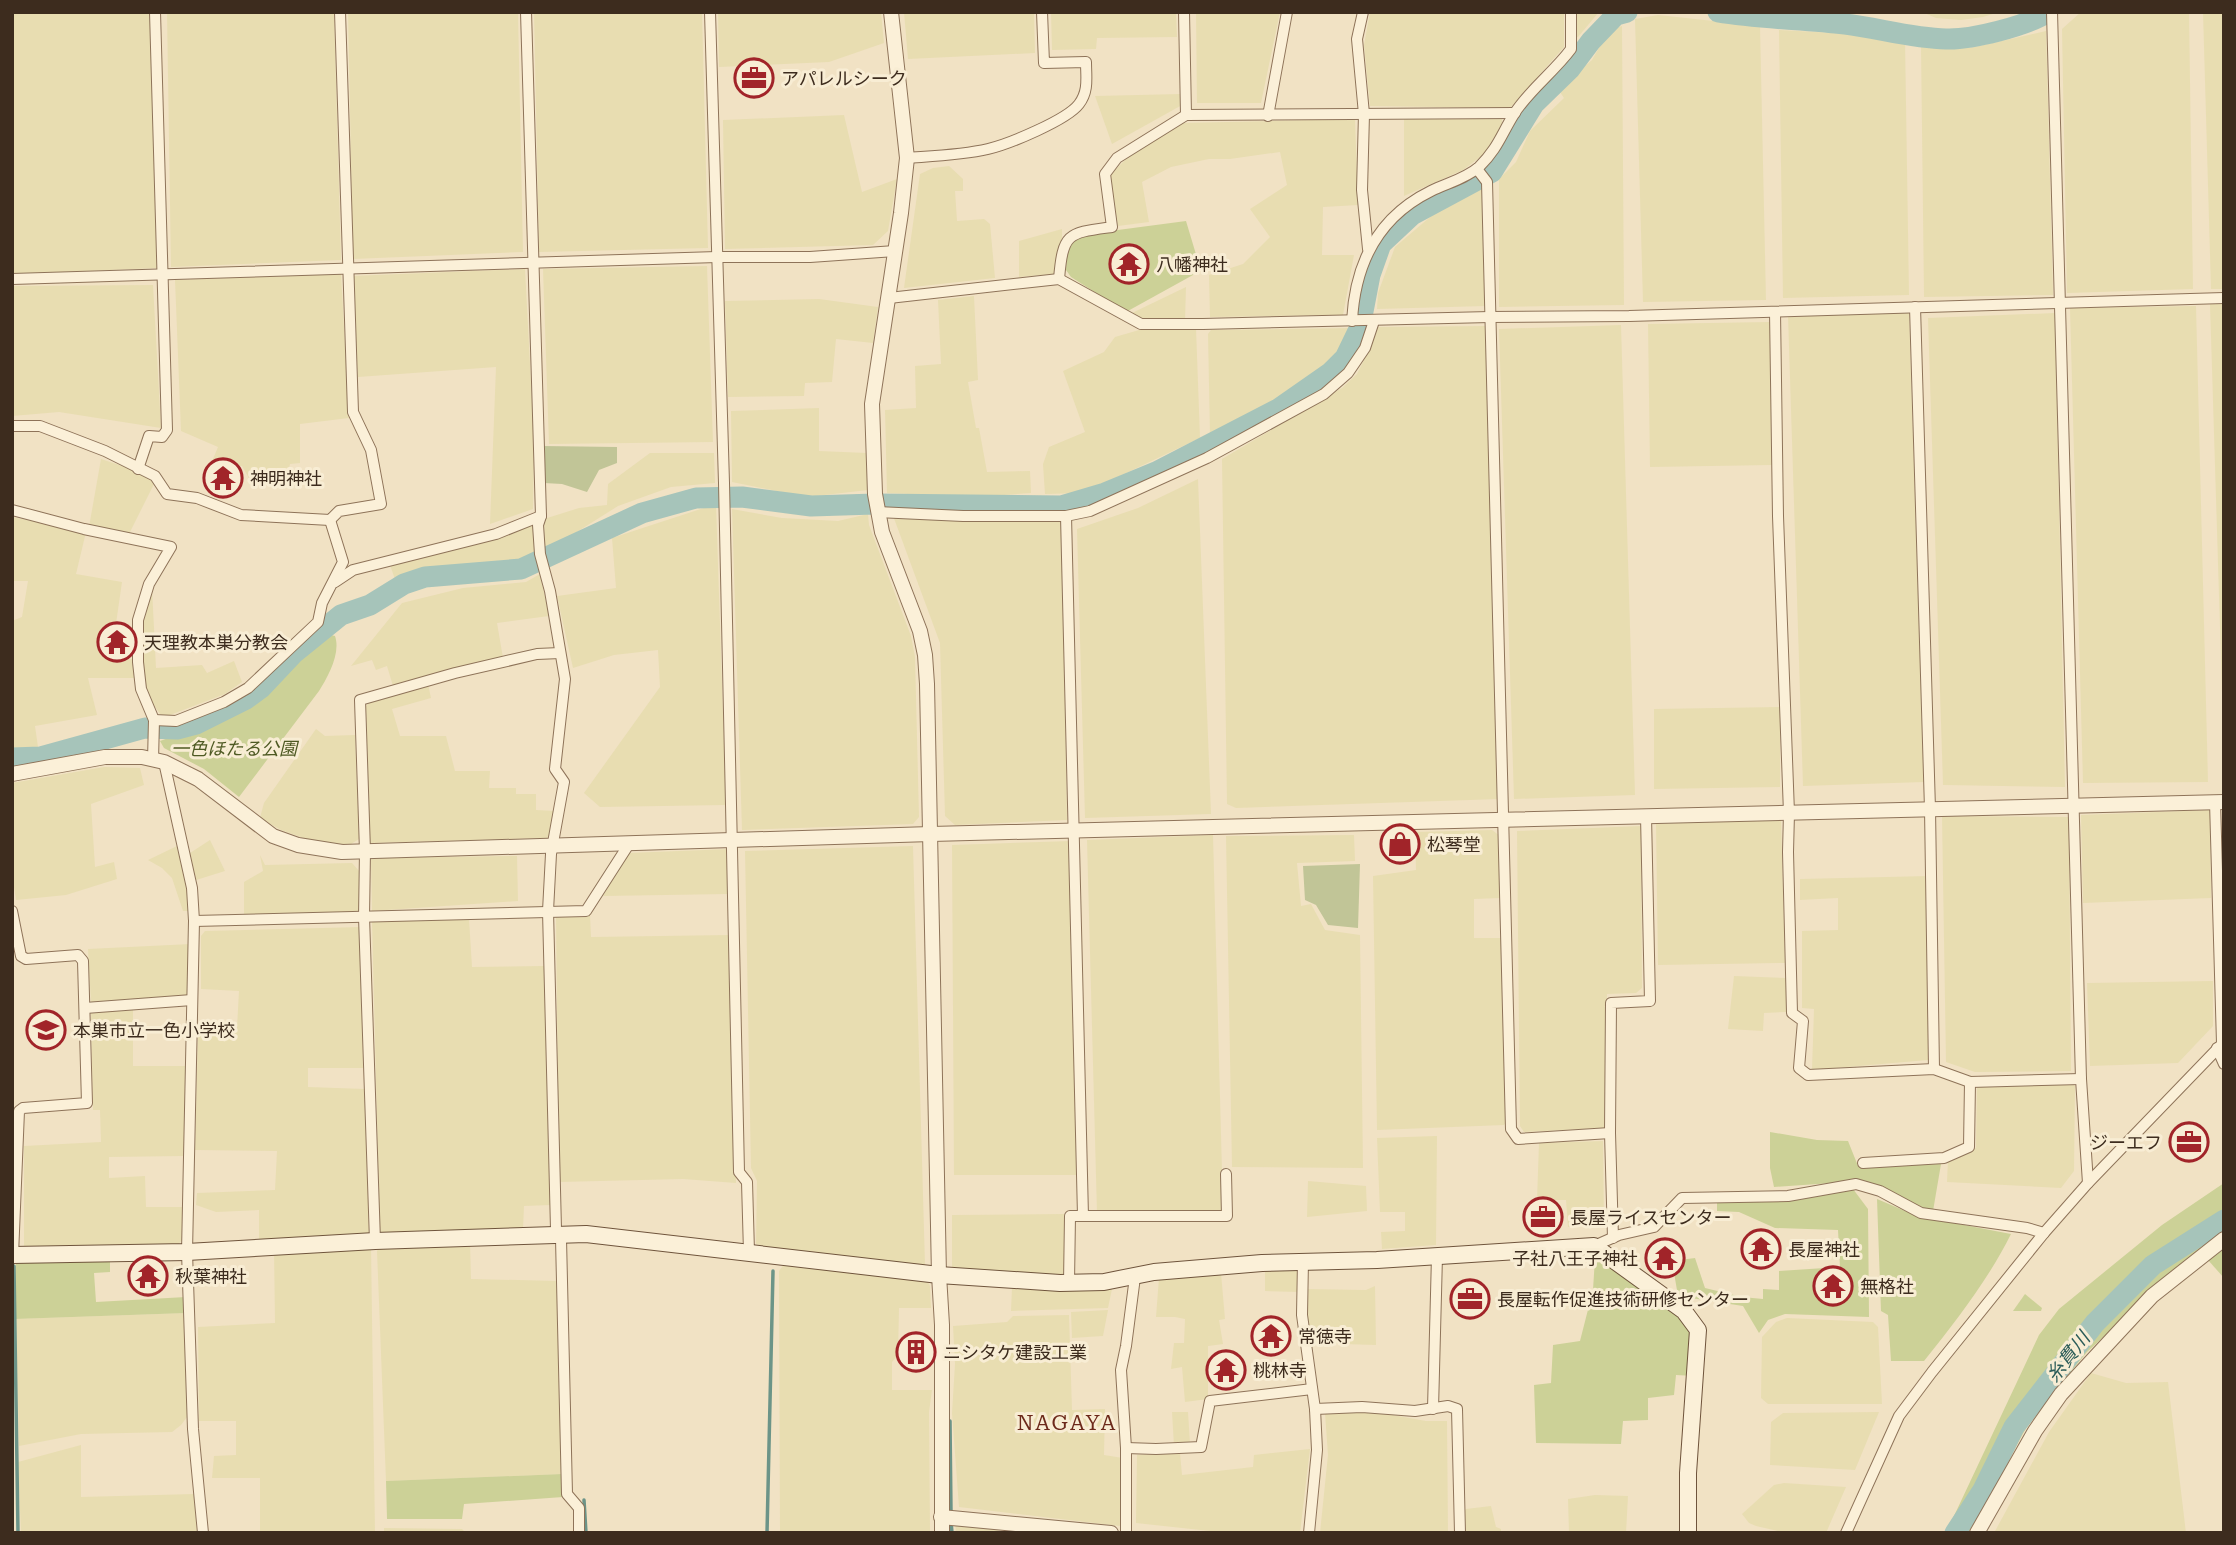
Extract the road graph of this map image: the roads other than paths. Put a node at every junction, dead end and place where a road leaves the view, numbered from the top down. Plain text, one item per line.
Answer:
1 (155, 12) edge
2 (340, 12) edge
3 (526, 12) edge
4 (710, 12) edge
5 (891, 12) edge
6 (1042, 12) edge
7 (1184, 12) edge
8 (1287, 12) edge
9 (1363, 12) edge
10 (1570, 12) edge
11 (2052, 12) edge
12 (1515, 113) junction
13 (1364, 114) junction
14 (1186, 116) junction
15 (1268, 116) junction
16 (907, 158) junction
17 (1478, 170) junction
18 (1368, 250) junction
19 (895, 251) junction
20 (717, 257) junction
21 (534, 264) junction
22 (347, 270) junction
23 (162, 274) junction
24 (12, 279) edge
25 (1059, 279) junction
26 (889, 298) junction
27 (2224, 298) edge
28 (2061, 302) junction
29 (1915, 307) junction
30 (1775, 312) junction
31 (1490, 317) junction
32 (1352, 321) junction
33 (1374, 321) junction
34 (12, 426) edge
35 (138, 469) junction
36 (12, 510) edge
37 (877, 512) junction
38 (541, 516) junction
39 (1066, 516) junction
40 (330, 520) junction
41 (333, 583) junction
42 (560, 653) junction
43 (154, 720) junction
44 (159, 761) junction
45 (12, 775) edge
46 (2219, 802) edge
47 (2072, 806) junction
48 (1930, 809) junction
49 (1789, 813) junction
50 (1646, 816) junction
51 (1504, 819) junction
52 (1073, 831) junction
53 (931, 834) junction
54 (732, 841) junction
55 (629, 844) junction
56 (553, 846) junction
57 (365, 851) junction
58 (12, 911) edge
59 (548, 911) junction
60 (364, 917) junction
61 (194, 921) junction
62 (192, 1000) junction
63 (85, 1009) junction
64 (2221, 1044) edge
65 (2224, 1064) edge
66 (1934, 1069) junction
67 (2081, 1079) junction
68 (1970, 1082) junction
69 (1610, 1133) junction
70 (1863, 1163) dead end
71 (1226, 1174) dead end
72 (2088, 1183) junction
73 (1083, 1216) junction
74 (2044, 1233) junction
75 (559, 1235) junction
76 (1613, 1238) junction
77 (2224, 1239) edge
78 (374, 1241) junction
79 (1594, 1246) junction
80 (187, 1252) junction
81 (749, 1252) junction
82 (13, 1255) edge
83 (1437, 1256) junction
84 (1303, 1261) junction
85 (939, 1275) junction
86 (1135, 1277) junction
87 (1069, 1283) junction
88 (1312, 1389) junction
89 (1315, 1409) junction
90 (1433, 1409) junction
91 (1126, 1447) junction
92 (941, 1517) junction
93 (203, 1533) edge
94 (579, 1533) edge
95 (942, 1533) edge
96 (1111, 1533) edge
97 (1126, 1533) edge
98 (1308, 1533) edge
99 (1460, 1533) edge
100 (1688, 1533) edge
101 (1846, 1533) edge
102 (1977, 1533) edge

1 - 23 street
2 - 22 street
3 - 21 street
4 - 20 street
5 - 16 street
6 - 16 street
7 - 14 street
8 - 15 street
9 - 13 street
10 - 12 street
11 - 28 street
12 - 13 street
12 - 17 street
13 - 15 street
13 - 18 street
14 - 15 street
14 - 25 street
16 - 19 street
17 - 18 street
17 - 31 street
18 - 32 street
19 - 20 street
19 - 26 street
20 - 21 street
20 - 54 street
21 - 22 street
21 - 38 street
22 - 23 street
22 - 40 street
23 - 24 street
23 - 35 street
25 - 26 street
25 - 32 street
26 - 37 street
27 - 28 street
28 - 29 street
28 - 47 street
29 - 30 street
29 - 48 street
30 - 31 street
30 - 49 street
31 - 33 street
31 - 51 street
32 - 33 street
33 - 39 street
34 - 35 street
35 - 40 street
36 - 43 street
37 - 39 street
37 - 53 street
38 - 41 street
38 - 42 street
39 - 52 street
40 - 41 street
41 - 43 street
42 - 56 street
42 - 57 street
43 - 44 street
44 - 45 street
44 - 57 street
44 - 61 street
46 - 47 street
46 - 64 street
47 - 48 street
47 - 67 street
48 - 49 street
48 - 66 street
49 - 50 street
49 - 66 street
50 - 51 street
50 - 69 street
51 - 52 street
51 - 69 street
52 - 53 street
52 - 73 street
53 - 54 street
53 - 85 street
54 - 55 street
54 - 81 street
55 - 56 street
55 - 59 street
56 - 57 street
56 - 59 street
57 - 60 street
58 - 63 street
59 - 60 street
59 - 75 street
60 - 61 street
60 - 78 street
61 - 62 street
62 - 63 street
62 - 80 street
63 - 82 street
64 - 65 street
64 - 72 street
66 - 68 street
67 - 68 street
67 - 72 street
68 - 70 street
69 - 76 street
71 - 73 street
72 - 74 street
73 - 87 street
74 - 76 street
74 - 101 street
75 - 78 main road
75 - 81 main road
75 - 94 street
76 - 79 street
77 - 102 street
78 - 80 main road
79 - 83 main road
79 - 100 main road
80 - 82 main road
80 - 93 street
81 - 85 main road
83 - 84 main road
83 - 90 street
84 - 86 main road
84 - 88 street
85 - 87 main road
85 - 92 street
86 - 87 main road
86 - 91 street
88 - 89 street
88 - 91 street
89 - 90 street
89 - 98 street
90 - 99 street
91 - 97 street
92 - 95 street
92 - 96 street

